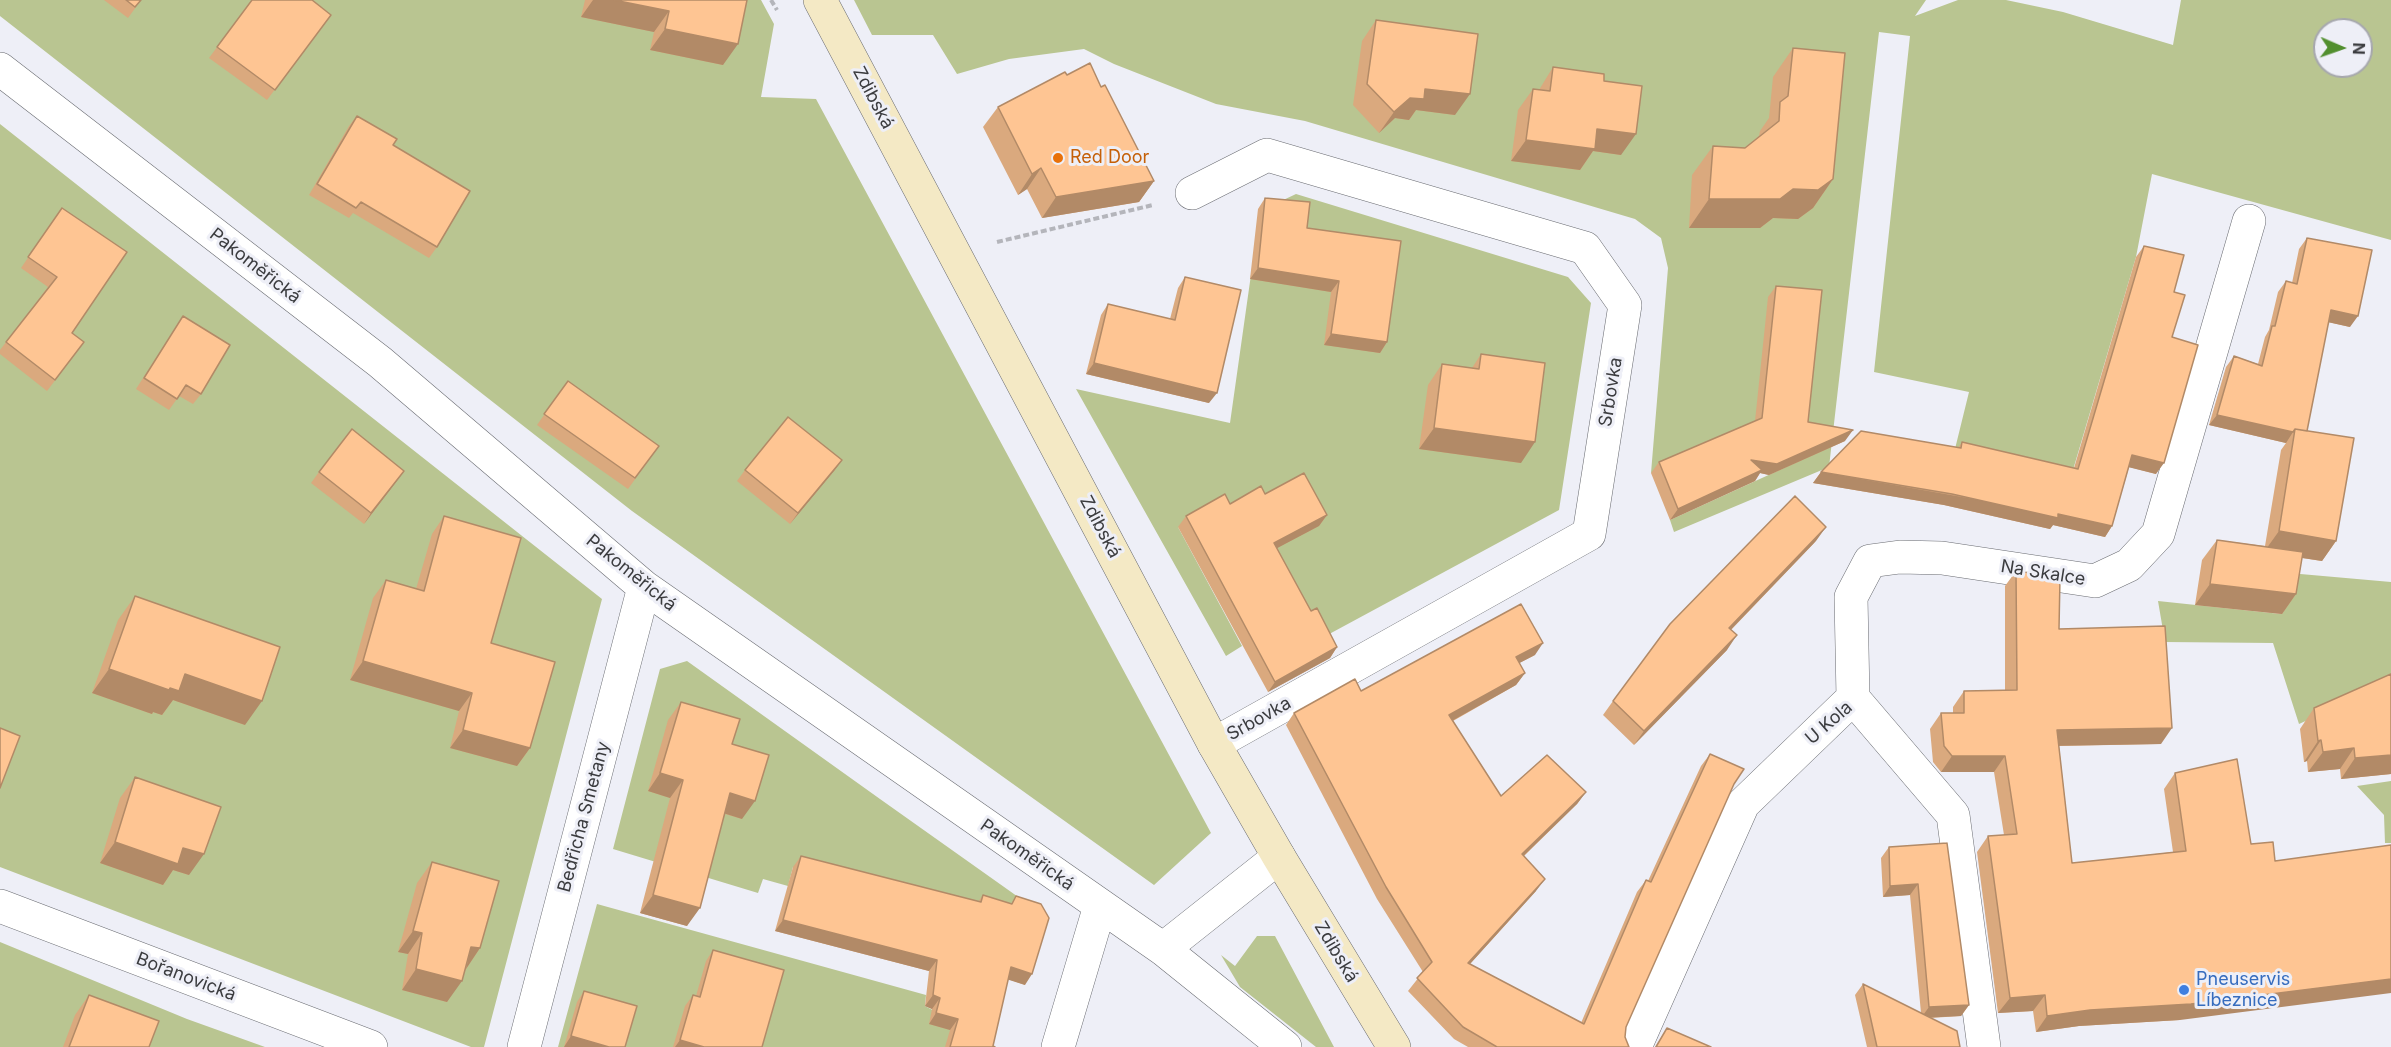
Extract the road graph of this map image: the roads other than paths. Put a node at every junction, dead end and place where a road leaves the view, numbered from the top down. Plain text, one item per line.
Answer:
1 (820, 0) edge
2 (0, 69) edge
3 (1191, 193) road end
4 (2249, 221) dead end
5 (644, 587) junction
6 (1853, 698) junction
7 (1214, 744) junction
8 (1279, 857) junction
9 (0, 906) edge
10 (1100, 906) junction
11 (1163, 949) junction
12 (371, 1047) edge
13 (524, 1047) edge
14 (1058, 1047) edge
15 (1285, 1047) edge
16 (1394, 1047) edge
17 (1635, 1047) edge
18 (1984, 1047) edge

1 - 7 main road, Zdibská
2 - 5 street, Pakoměřická
3 - 7 street, Srbovka
4 - 6 street, Na Skalce
5 - 10 street, Pakoměřická
5 - 13 street, Bedřicha Smetany
6 - 17 street, U Kola
6 - 18 street, U Kola
7 - 8 main road, Zdibská
8 - 11 street
8 - 16 main road, Zdibská
9 - 12 street, Bořanovická
10 - 11 street, Pakoměřická
10 - 14 street
11 - 15 street, Pakoměřická

